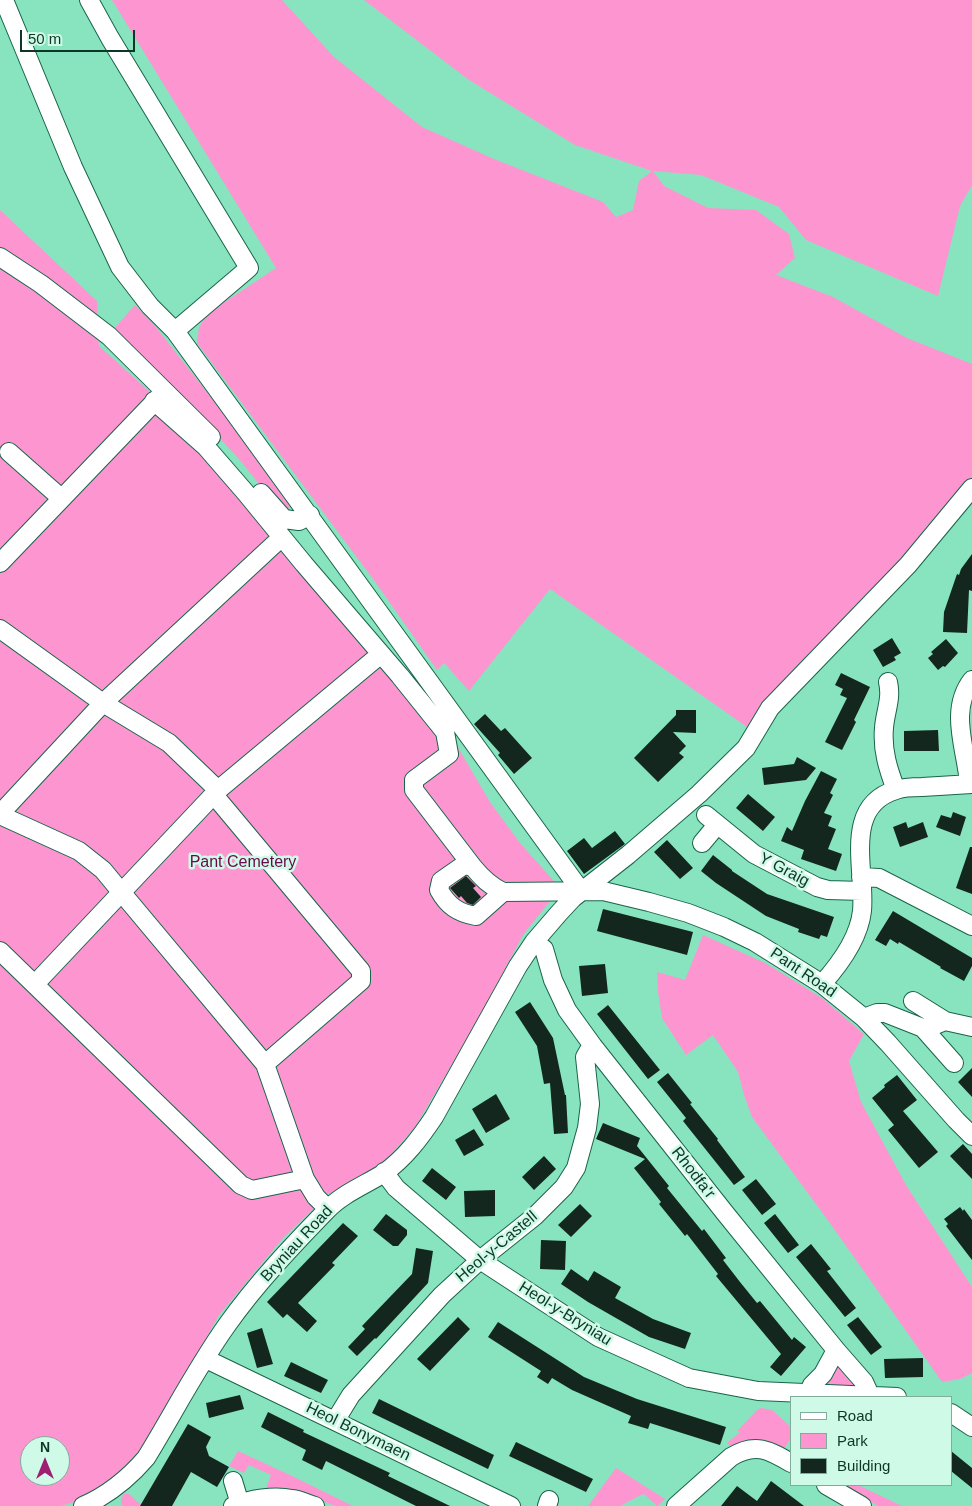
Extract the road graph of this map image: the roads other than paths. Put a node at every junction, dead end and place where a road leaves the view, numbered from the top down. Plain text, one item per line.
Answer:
1 (4, 0) edge
2 (89, 0) edge
3 (0, 257) edge
4 (175, 331) junction
5 (159, 396) junction
6 (8, 452) dead end
7 (972, 488) edge
8 (61, 498) junction
9 (310, 514) junction
10 (282, 537) junction
11 (0, 563) edge
12 (0, 629) edge
13 (381, 654) junction
14 (972, 680) edge
15 (888, 682) dead end
16 (103, 703) junction
17 (971, 784) edge
18 (896, 790) junction
19 (216, 793) junction
20 (0, 814) edge
21 (702, 843) dead end
22 (473, 867) junction
23 (861, 884) junction
24 (585, 891) junction
25 (122, 892) junction
26 (503, 892) junction
27 (972, 926) edge
28 (534, 942) junction
29 (0, 951) edge
30 (35, 984) junction
31 (822, 984) junction
32 (913, 1001) dead end
33 (864, 1018) junction
34 (945, 1021) junction
35 (972, 1027) edge
36 (923, 1028) junction
37 (593, 1046) junction
38 (954, 1063) dead end
39 (264, 1064) junction
40 (972, 1136) edge
41 (384, 1172) junction
42 (305, 1179) junction
43 (328, 1209) junction
44 (480, 1260) junction
45 (836, 1350) junction
46 (206, 1358) junction
47 (809, 1392) junction
48 (870, 1396) joint
49 (952, 1414) edge
50 (335, 1421) junction
51 (972, 1426) edge
52 (790, 1463) edge
53 (232, 1481) dead end
54 (828, 1486) edge
55 (93, 1504) edge
56 (237, 1505) edge
57 (315, 1506) edge
58 (511, 1506) edge
59 (676, 1506) edge
60 (862, 1506) edge

1 - 4 street
2 - 4 street
3 - 5 street
4 - 9 street
5 - 8 street
5 - 9 street
5 - 10 street
6 - 8 street
7 - 24 street, Bryniau Road
8 - 11 street
9 - 24 street
10 - 13 street
10 - 16 street
12 - 16 street
13 - 19 street
13 - 22 street
14 - 17 street
15 - 18 street
16 - 19 street
16 - 20 street
17 - 18 street
18 - 23 street
19 - 25 street
19 - 39 street
20 - 25 street
21 - 23 street, Y Graig
22 - 26 street
22 - 26 street
23 - 27 street, Y Graig
23 - 31 street
24 - 26 street, Pant Road
24 - 28 street, Bryniau Road
24 - 31 street, Pant Road
25 - 30 street
25 - 39 street
28 - 37 street, Rhodfa'r
28 - 41 street, Bryniau Road
29 - 30 street
30 - 42 street
31 - 33 street, Pant Road
32 - 34 street
33 - 36 street
33 - 40 street, Pant Road
34 - 35 street
34 - 36 street
36 - 38 street
37 - 44 street, Heol-y-Castell
37 - 45 street, Rhodfa'r
39 - 42 street
41 - 43 street, Bryniau Road
41 - 44 street, Heol-y-Bryniau
42 - 43 street
43 - 46 street, Bryniau Road
44 - 47 street, Heol-y-Bryniau
44 - 50 street, Heol-y-Castell
45 - 47 street
45 - 48 street, Rhodfa'r
46 - 50 street, Heol Bonymaen
46 - 55 street, Bryniau Road
47 - 48 street, Heol-y-Bryniau
49 - 51 street
50 - 58 street, Heol Bonymaen
52 - 59 street
53 - 56 street
54 - 60 street
56 - 57 street

